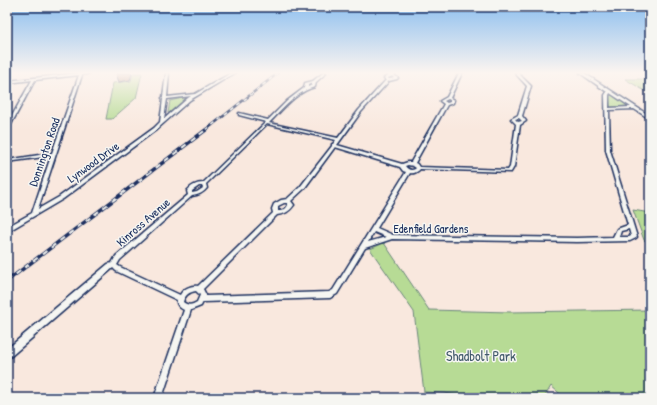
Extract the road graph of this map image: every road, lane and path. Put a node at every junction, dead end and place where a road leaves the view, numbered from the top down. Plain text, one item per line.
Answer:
1 (27, 92) edge
2 (75, 92) edge
3 (165, 92) edge
4 (202, 92) edge
5 (302, 92) edge
6 (377, 92) edge
7 (451, 92) edge
8 (527, 92) edge
9 (609, 92) joint
10 (197, 95) junction
11 (164, 98) junction
12 (634, 108) junction
13 (607, 109) junction
14 (240, 114) dead end
15 (520, 116) junction
16 (650, 118) edge
17 (162, 123) junction
18 (266, 123) junction
19 (518, 124) junction
20 (7, 128) edge
21 (338, 139) junction
22 (334, 146) junction
23 (54, 154) junction
24 (7, 161) edge
25 (412, 164) junction
26 (402, 166) junction
27 (418, 168) junction
28 (408, 172) junction
29 (288, 201) junction
30 (276, 213) junction
31 (34, 214) junction
32 (631, 226) junction
33 (373, 229) junction
34 (7, 230) edge
35 (392, 237) junction
36 (615, 239) junction
37 (363, 246) junction
38 (114, 265) junction
39 (199, 290) junction
40 (180, 298) junction
41 (202, 299) junction
42 (188, 309) junction
43 (7, 354) edge
44 (158, 398) edge

1 - 20 street
2 - 23 street, Donnington Road
3 - 11 street
4 - 10 street, Lynwood Drive
5 - 18 street, Kinross Avenue
6 - 21 street
7 - 25 street
8 - 15 street
9 - 12 street
9 - 13 street
10 - 11 street
10 - 17 street, Lynwood Drive
11 - 17 street
12 - 13 street
12 - 16 street
13 - 32 street
14 - 18 street
15 - 19 street
15 - 19 street
17 - 31 street, Lynwood Drive
18 - 21 street
18 - 38 street, Kinross Avenue
19 - 27 street
21 - 22 street
22 - 26 street
22 - 29 street
23 - 24 street
23 - 31 street, Donnington Road
25 - 26 street
25 - 27 street
26 - 28 street
27 - 28 street
28 - 33 street
29 - 30 street
29 - 30 street
30 - 39 street
31 - 34 street, Lynwood Drive
32 - 36 street
32 - 36 street, Edenfield Gardens
33 - 35 street
33 - 37 street
35 - 36 street, Edenfield Gardens
35 - 37 street, Edenfield Gardens
37 - 41 street
38 - 40 street
38 - 43 street, Kinross Avenue
39 - 40 street
39 - 41 street
40 - 42 street
41 - 42 street
42 - 44 street

